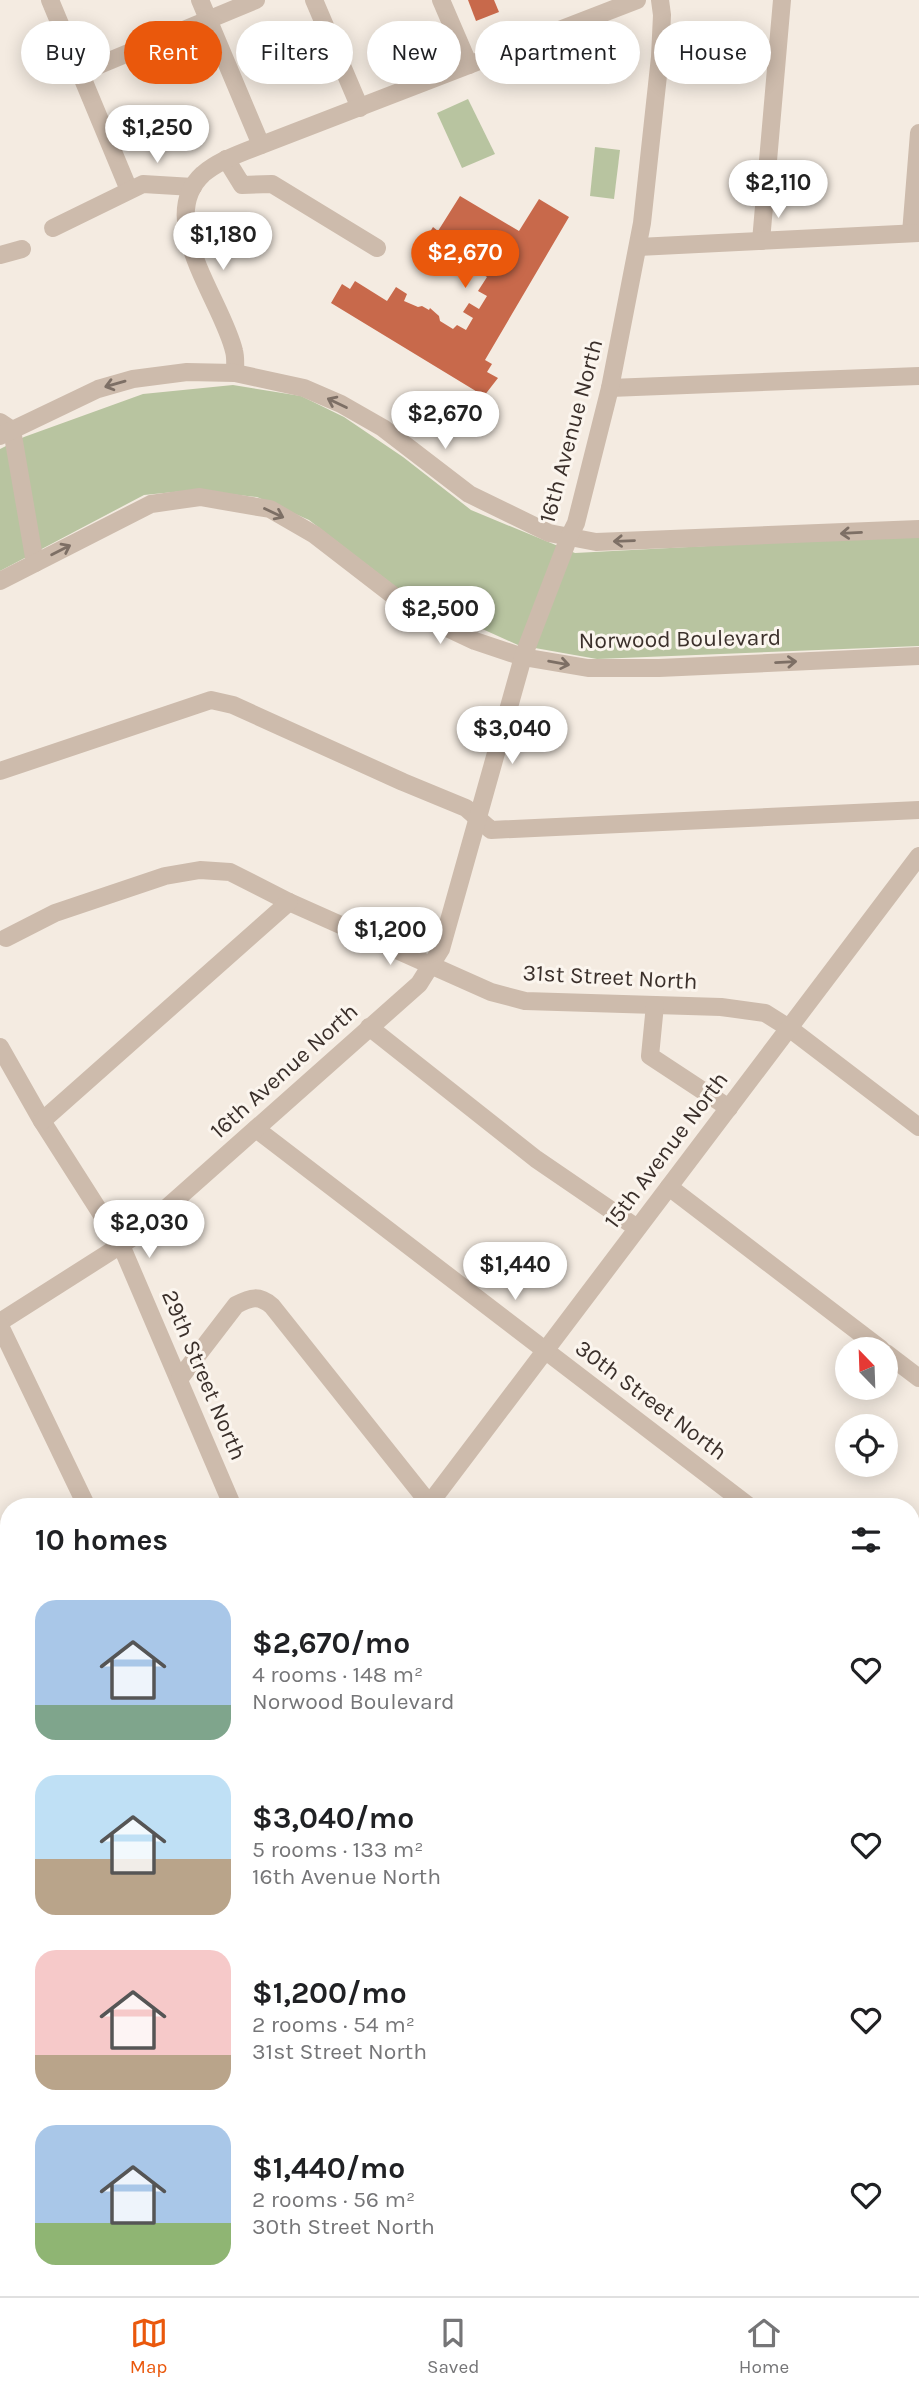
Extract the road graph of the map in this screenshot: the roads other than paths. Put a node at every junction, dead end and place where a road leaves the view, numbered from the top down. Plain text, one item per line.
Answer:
1 (50, 0) edge
2 (200, 0) edge
3 (256, 0) edge
4 (314, 0) edge
5 (441, 0) edge
6 (637, 0) edge
7 (660, 0) edge
8 (782, 0) edge
9 (208, 20) junction
10 (59, 21) edge
11 (110, 61) edge
12 (469, 65) junction
13 (85, 84) edge
14 (360, 108) junction
15 (919, 133) edge
16 (261, 145) junction
17 (221, 162) junction
18 (193, 187) junction
19 (129, 190) junction
20 (53, 228) dead end
21 (915, 233) edge
22 (761, 241) junction
23 (638, 247) junction
24 (377, 248) dead end
25 (22, 249) dead end
26 (0, 254) edge
27 (235, 373) junction
28 (919, 376) edge
29 (610, 388) junction
30 (4, 429) edge
31 (919, 529) edge
32 (569, 537) junction
33 (35, 564) junction
34 (0, 581) edge
35 (919, 656) edge
36 (523, 657) junction
37 (0, 771) edge
38 (919, 810) edge
39 (477, 818) junction
40 (917, 862) edge
41 (289, 902) junction
42 (2, 939) edge
43 (431, 964) junction
44 (655, 1005) junction
45 (369, 1027) junction
46 (789, 1028) junction
47 (0, 1046) edge
48 (729, 1108) junction
49 (42, 1121) junction
50 (919, 1127) edge
51 (256, 1129) junction
52 (669, 1187) junction
53 (638, 1228) junction
54 (121, 1245) junction
55 (0, 1324) edge
56 (865, 1337) edge
57 (545, 1350) junction
58 (898, 1362) edge
59 (180, 1378) junction
60 (919, 1378) edge
61 (83, 1498) edge
62 (229, 1498) edge
63 (424, 1498) edge
64 (435, 1498) edge
65 (738, 1498) edge

1 - 10 street
2 - 9 street
3 - 9 street
4 - 14 street
5 - 12 street
6 - 12 street
7 - 23 street, 16th Avenue North
8 - 22 street
9 - 11 street
9 - 16 street
12 - 14 street
13 - 19 street
14 - 16 street
15 - 21 street
16 - 17 street
17 - 18 street
17 - 24 street
18 - 19 street
18 - 27 street
19 - 20 street
21 - 22 street
22 - 23 street
23 - 29 street, 16th Avenue North
25 - 26 street
27 -> 30 street
32 -> 27 street
28 - 29 street
29 - 32 street, 16th Avenue North
30 - 33 street
31 -> 32 street
32 - 36 street, 16th Avenue North
33 - 34 street, Norwood Boulevard
33 -> 36 street, Norwood Boulevard
36 -> 35 street, Norwood Boulevard
36 - 39 street, 16th Avenue North
37 - 39 street
38 - 39 street
39 - 43 street, 16th Avenue North
40 - 46 street, 15th Avenue North
41 - 42 street, 31st Street North
41 - 43 street, 31st Street North
41 - 49 street
43 - 44 street, 31st Street North
43 - 45 street, 16th Avenue North
44 - 46 street, 31st Street North
44 - 48 street
45 - 51 street, 16th Avenue North
45 - 53 street
46 - 48 street, 15th Avenue North
46 - 50 street, 31st Street North
47 - 49 street, 29th Street North
48 - 52 street, 15th Avenue North
49 - 54 street, 29th Street North
51 - 54 street, 16th Avenue North
51 - 57 street, 30th Street North
52 - 53 street, 15th Avenue North
52 - 56 street
53 - 57 street, 15th Avenue North
54 - 55 street, 16th Avenue North
54 - 59 street, 29th Street North
55 - 61 street
57 - 64 street, 15th Avenue North
57 - 65 street, 30th Street North
58 - 60 street
59 - 62 street, 29th Street North
59 - 63 street

